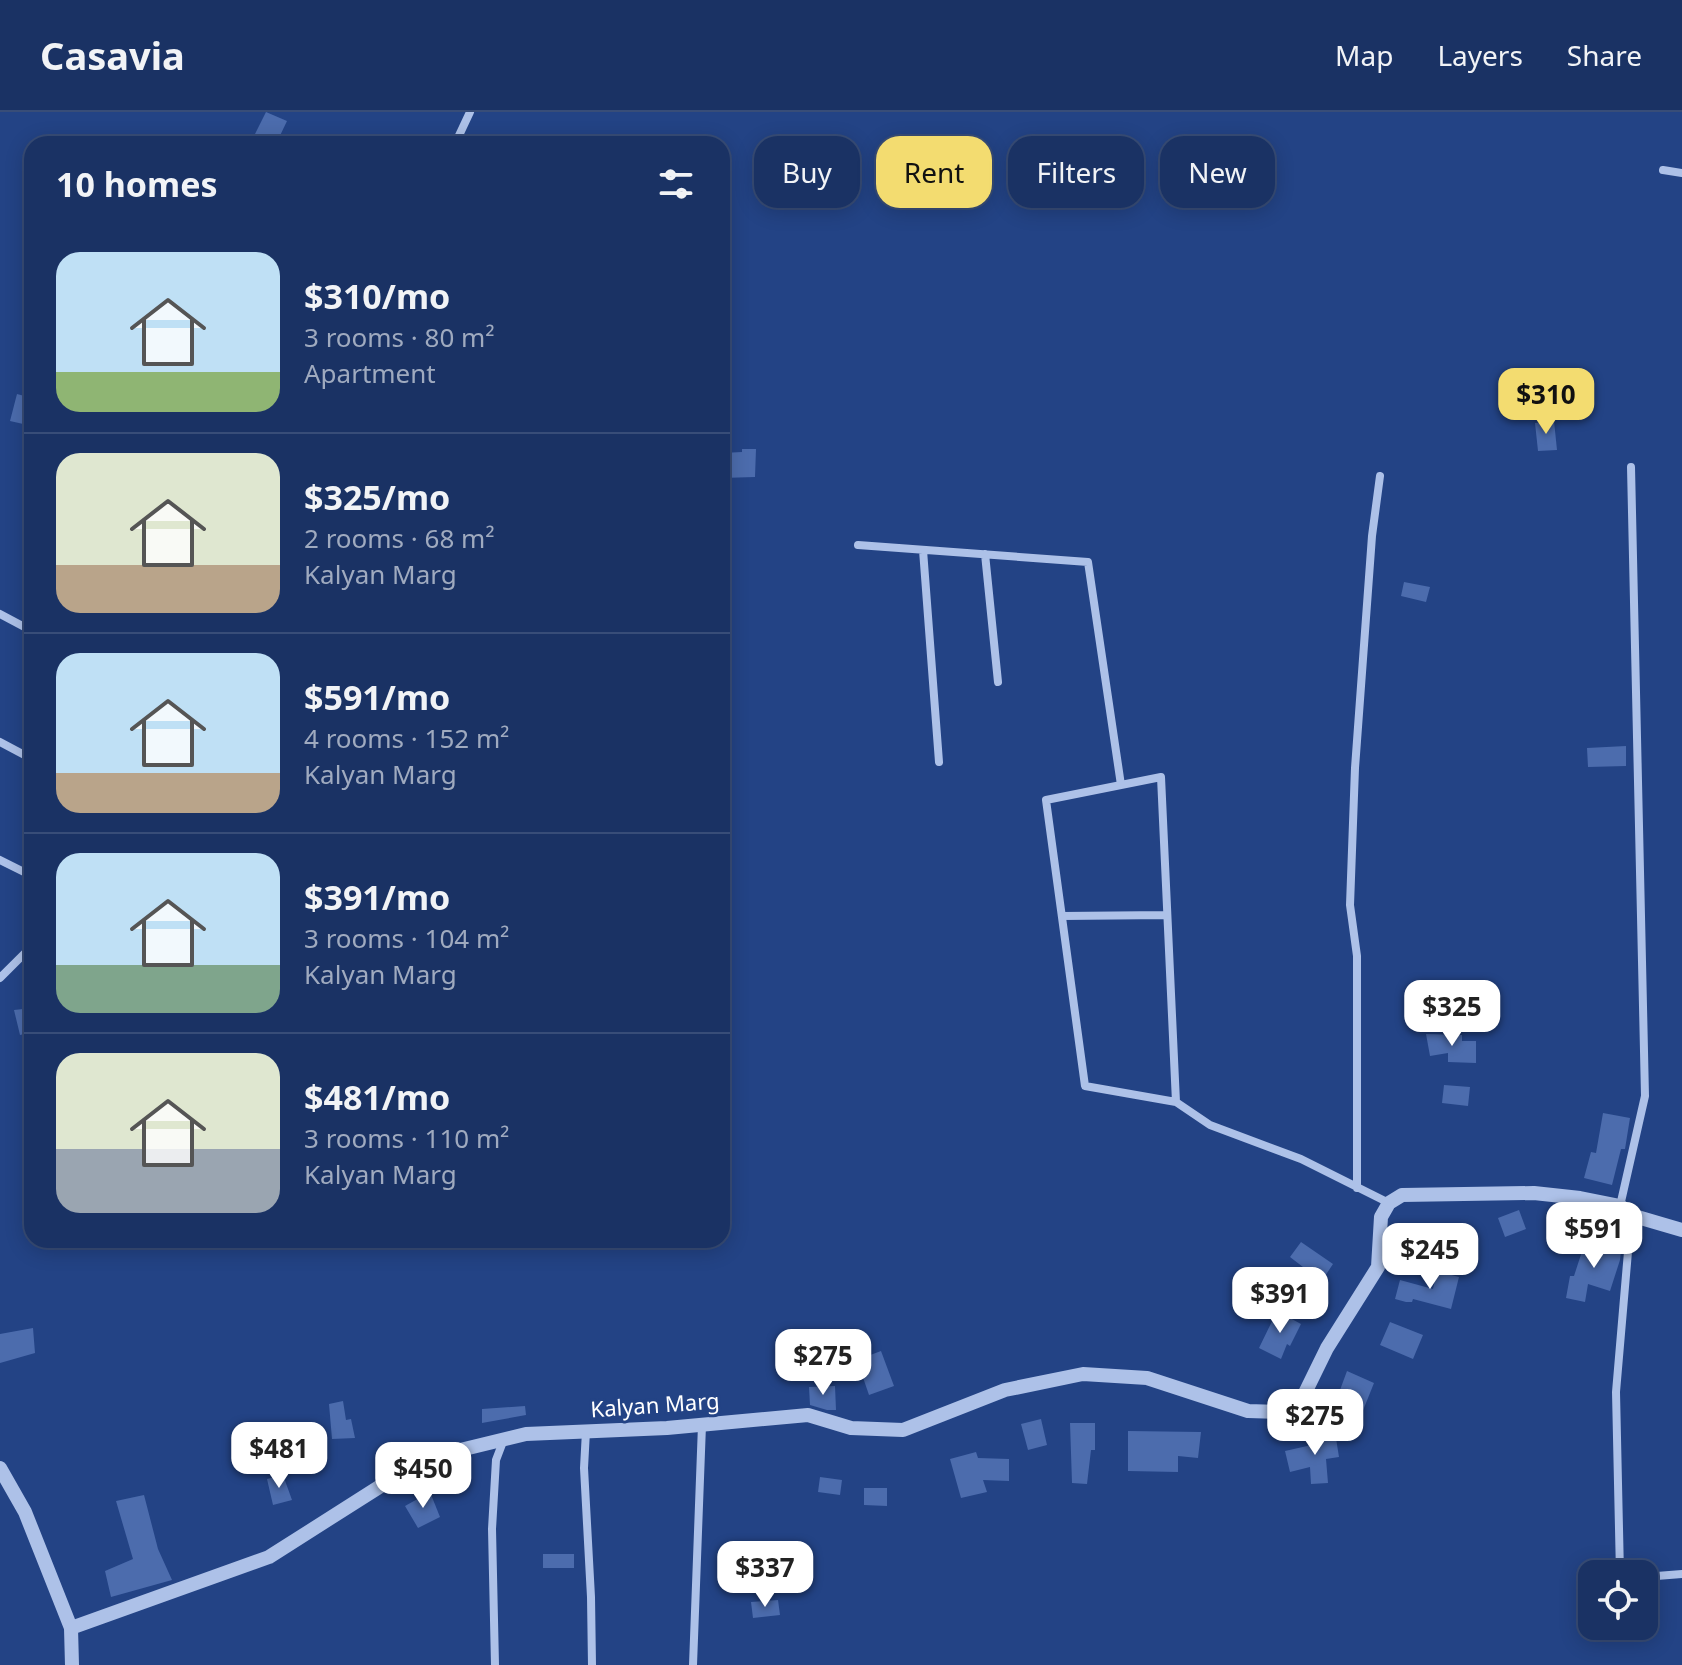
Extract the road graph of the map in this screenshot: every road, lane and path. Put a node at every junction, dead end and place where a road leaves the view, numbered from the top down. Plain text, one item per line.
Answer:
1 (470, 112) edge
2 (459, 136) edge
3 (1663, 170) dead end
4 (1682, 173) edge
5 (1631, 467) dead end
6 (1380, 476) dead end
7 (858, 545) dead end
8 (923, 550) junction
9 (985, 554) junction
10 (0, 614) edge
11 (24, 627) edge
12 (998, 682) dead end
13 (0, 742) edge
14 (24, 755) edge
15 (939, 762) dead end
16 (1121, 785) junction
17 (0, 860) edge
18 (24, 872) edge
19 (1167, 915) junction
20 (1062, 916) junction
21 (24, 954) edge
22 (0, 978) edge
23 (1176, 1102) junction
24 (1357, 1188) junction
25 (1389, 1203) junction
26 (1620, 1206) junction
27 (1682, 1230) edge
28 (702, 1425) junction
29 (586, 1431) junction
30 (504, 1439) junction
31 (1, 1475) edge
32 (1620, 1560) edge
33 (1682, 1574) edge
34 (1658, 1576) edge
35 (71, 1628) junction
36 (71, 1664) edge
37 (495, 1665) edge
38 (592, 1665) edge
39 (693, 1665) edge

1 - 2 street
3 - 4 street
5 - 26 street
6 - 24 street
7 - 8 street
8 - 9 street
8 - 15 street
9 - 12 street
9 - 16 street
10 - 11 street
13 - 14 street
16 - 19 street
16 - 20 street
17 - 18 street
19 - 20 street
19 - 23 street
20 - 23 street
21 - 22 street
23 - 24 street
24 - 25 street
25 - 26 street
25 - 28 street, Kalyan Marg
26 - 27 street
26 - 32 street
28 - 29 street, Kalyan Marg
28 - 39 street
29 - 30 street, Kalyan Marg
29 - 38 street
30 - 35 street, Kalyan Marg
30 - 37 street
31 - 35 street
33 - 34 street
35 - 36 street

